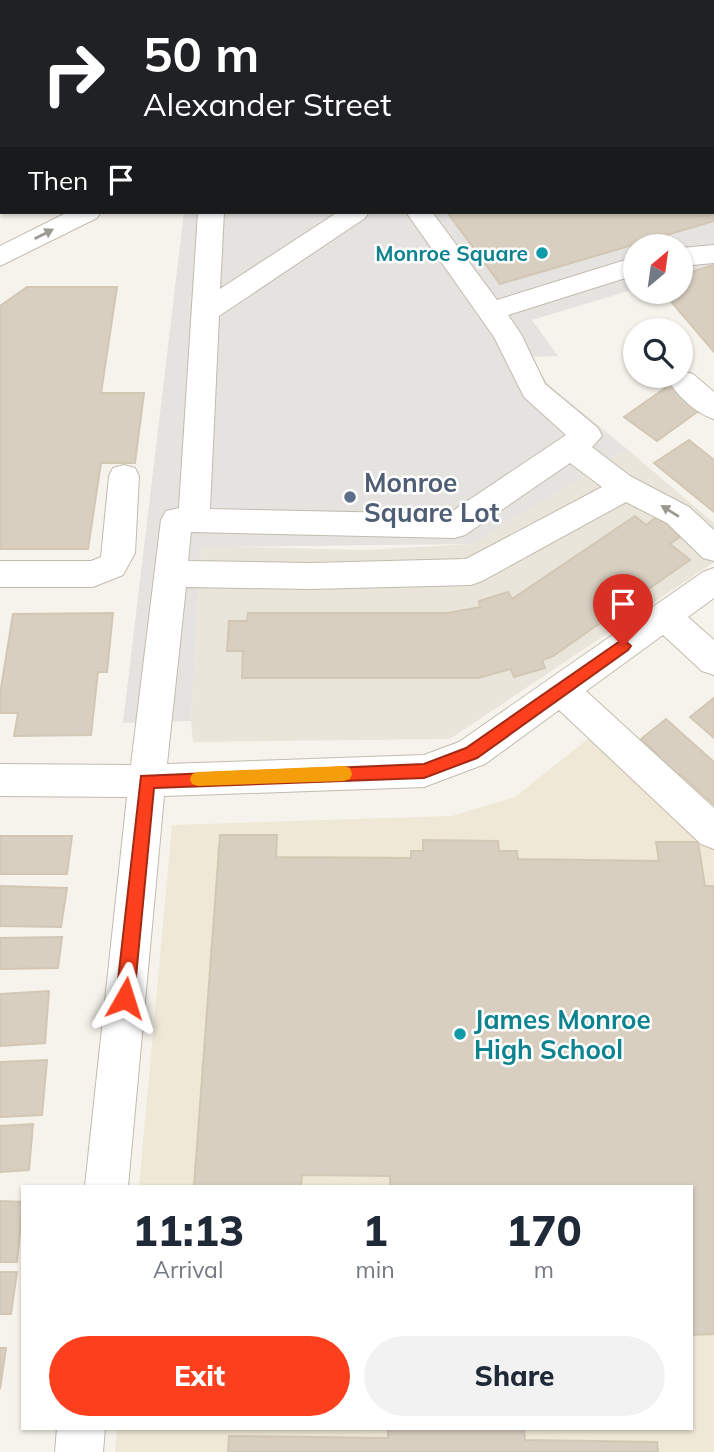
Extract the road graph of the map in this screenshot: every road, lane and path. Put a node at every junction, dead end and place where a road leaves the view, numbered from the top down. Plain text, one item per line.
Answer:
1 (84, 214) edge
2 (211, 214) edge
3 (353, 214) edge
4 (420, 214) edge
5 (714, 254) edge
6 (693, 256) edge
7 (0, 257) edge
8 (623, 270) edge
9 (491, 311) junction
10 (205, 312) junction
11 (691, 388) edge
12 (714, 408) edge
13 (571, 447) junction
14 (124, 476) dead end
15 (619, 484) junction
16 (194, 521) junction
17 (714, 549) edge
18 (0, 574) edge
19 (171, 574) junction
20 (714, 582) edge
21 (664, 617) junction
22 (714, 661) edge
23 (561, 690) junction
24 (0, 779) edge
25 (147, 781) junction
26 (714, 832) edge
27 (106, 1185) edge
28 (81, 1430) edge
29 (79, 1452) edge

7 -> 1 street
2 - 10 street
3 - 10 street
4 - 9 street
5 - 6 street
8 - 9 street
9 - 13 street
10 - 16 street
11 - 12 street
13 - 15 street
13 - 16 street
14 - 18 street
17 -> 15 street
15 - 19 street
16 - 19 street
19 - 25 street
20 - 21 street
21 - 22 street
21 - 23 street
23 - 25 street
23 - 26 street
24 - 25 street
25 - 27 street
28 - 29 street

